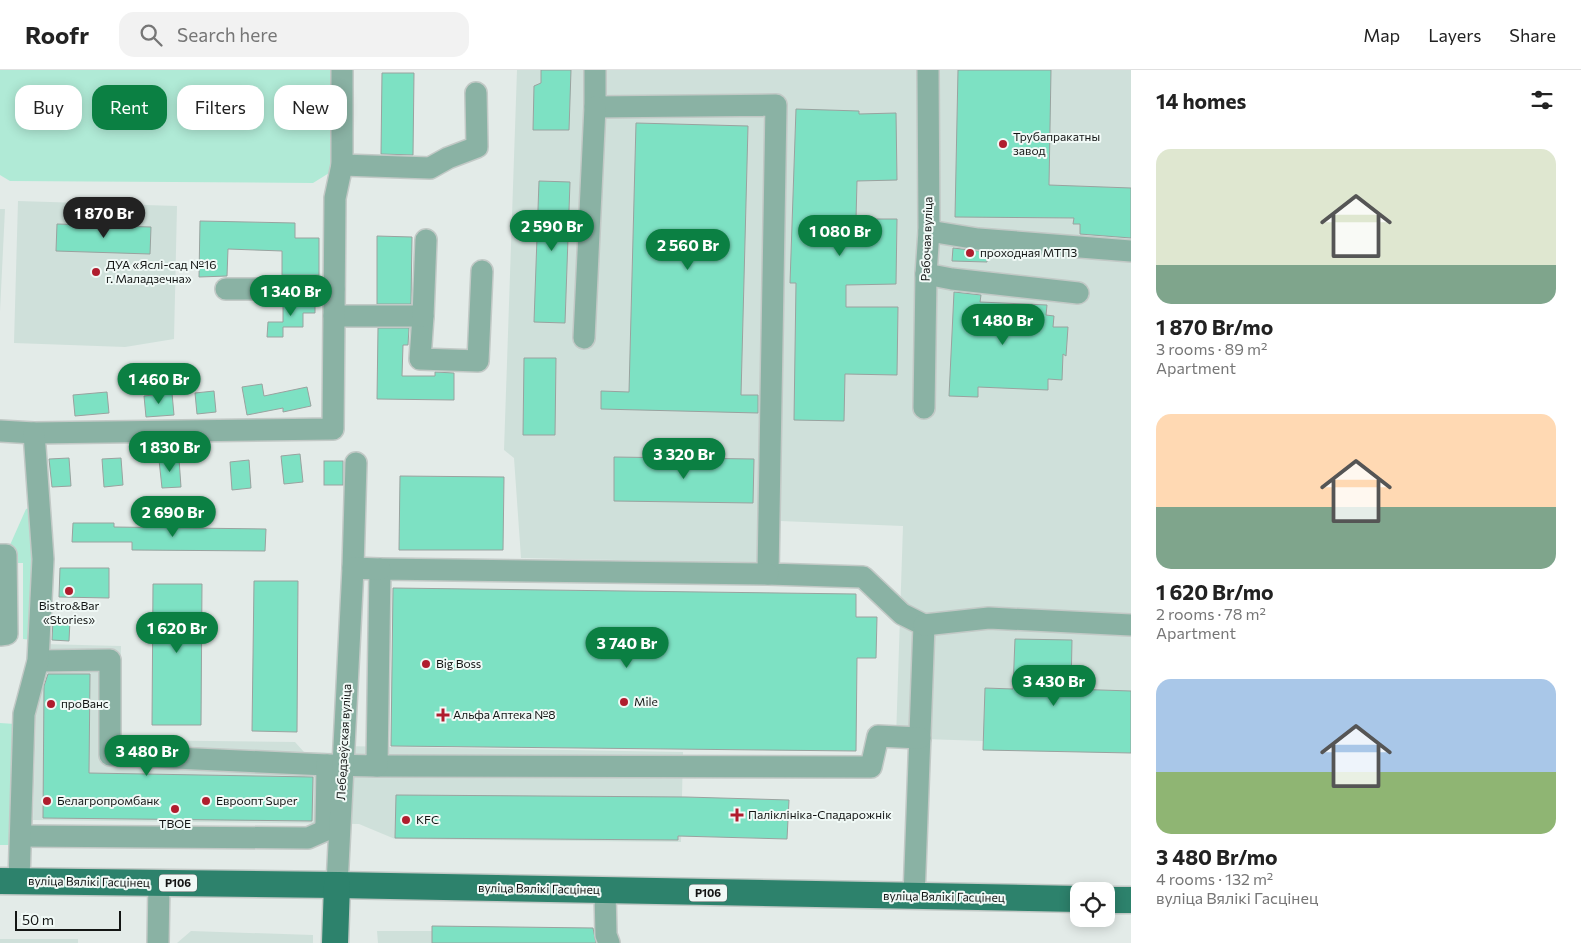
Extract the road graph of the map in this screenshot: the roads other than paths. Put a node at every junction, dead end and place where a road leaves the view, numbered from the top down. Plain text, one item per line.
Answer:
1 (342, 70) edge
2 (595, 70) edge
3 (928, 70) edge
4 (476, 93) dead end
5 (595, 106) junction
6 (342, 165) junction
7 (929, 231) junction
8 (426, 240) dead end
9 (1131, 251) edge
10 (482, 271) dead end
11 (926, 274) junction
12 (226, 289) dead end
13 (334, 289) junction
14 (1078, 293) dead end
15 (334, 316) junction
16 (423, 316) junction
17 (584, 338) dead end
18 (924, 408) dead end
19 (0, 431) edge
20 (34, 433) junction
21 (356, 463) dead end
22 (0, 555) edge
23 (353, 568) junction
24 (380, 569) junction
25 (768, 574) junction
26 (924, 625) junction
27 (1131, 625) edge
28 (0, 634) edge
29 (38, 660) junction
30 (920, 738) junction
31 (335, 765) junction
32 (377, 766) junction
33 (21, 836) junction
34 (9, 881) edge
35 (159, 883) junction
36 (337, 885) junction
37 (606, 891) junction
38 (914, 896) junction
39 (1070, 899) edge
40 (1115, 900) edge
41 (1131, 900) edge
42 (158, 943) edge
43 (335, 943) edge
44 (609, 943) edge

1 - 6 street
2 - 5 street
3 - 7 street, Рабочая вуліца
4 - 6 street
5 - 17 street
5 - 25 street
6 - 13 street
7 - 9 street
7 - 11 street, Рабочая вуліца
8 - 16 street
10 - 16 street
11 - 14 street
11 - 18 street, Рабочая вуліца
12 - 13 street
13 - 15 street
15 - 16 street
15 - 20 street
19 - 20 street
20 - 29 street
21 - 23 street, Лебедзеўская вуліца
22 - 28 street
23 - 24 street
23 - 31 street, Лебедзеўская вуліца
24 - 25 street
24 - 32 street
25 - 26 street
26 - 27 street
26 - 30 street
29 - 31 street
29 - 33 street
30 - 32 street
30 - 38 street
31 - 32 street
31 - 33 street
31 - 36 street, Лебедзеўская вуліца
33 - 34 street
34 - 35 main road, вуліца Вялікі Гасцінец / Р106
35 - 36 main road, вуліца Вялікі Гасцінец / Р106
35 - 42 street
36 - 37 main road, вуліца Вялікі Гасцінец / Р106
36 - 43 main road, Лебедзеўская вуліца
37 - 38 main road, вуліца Вялікі Гасцінец / Р106
37 - 44 street
38 - 39 main road, вуліца Вялікі Гасцінец / Р106
40 - 41 main road

